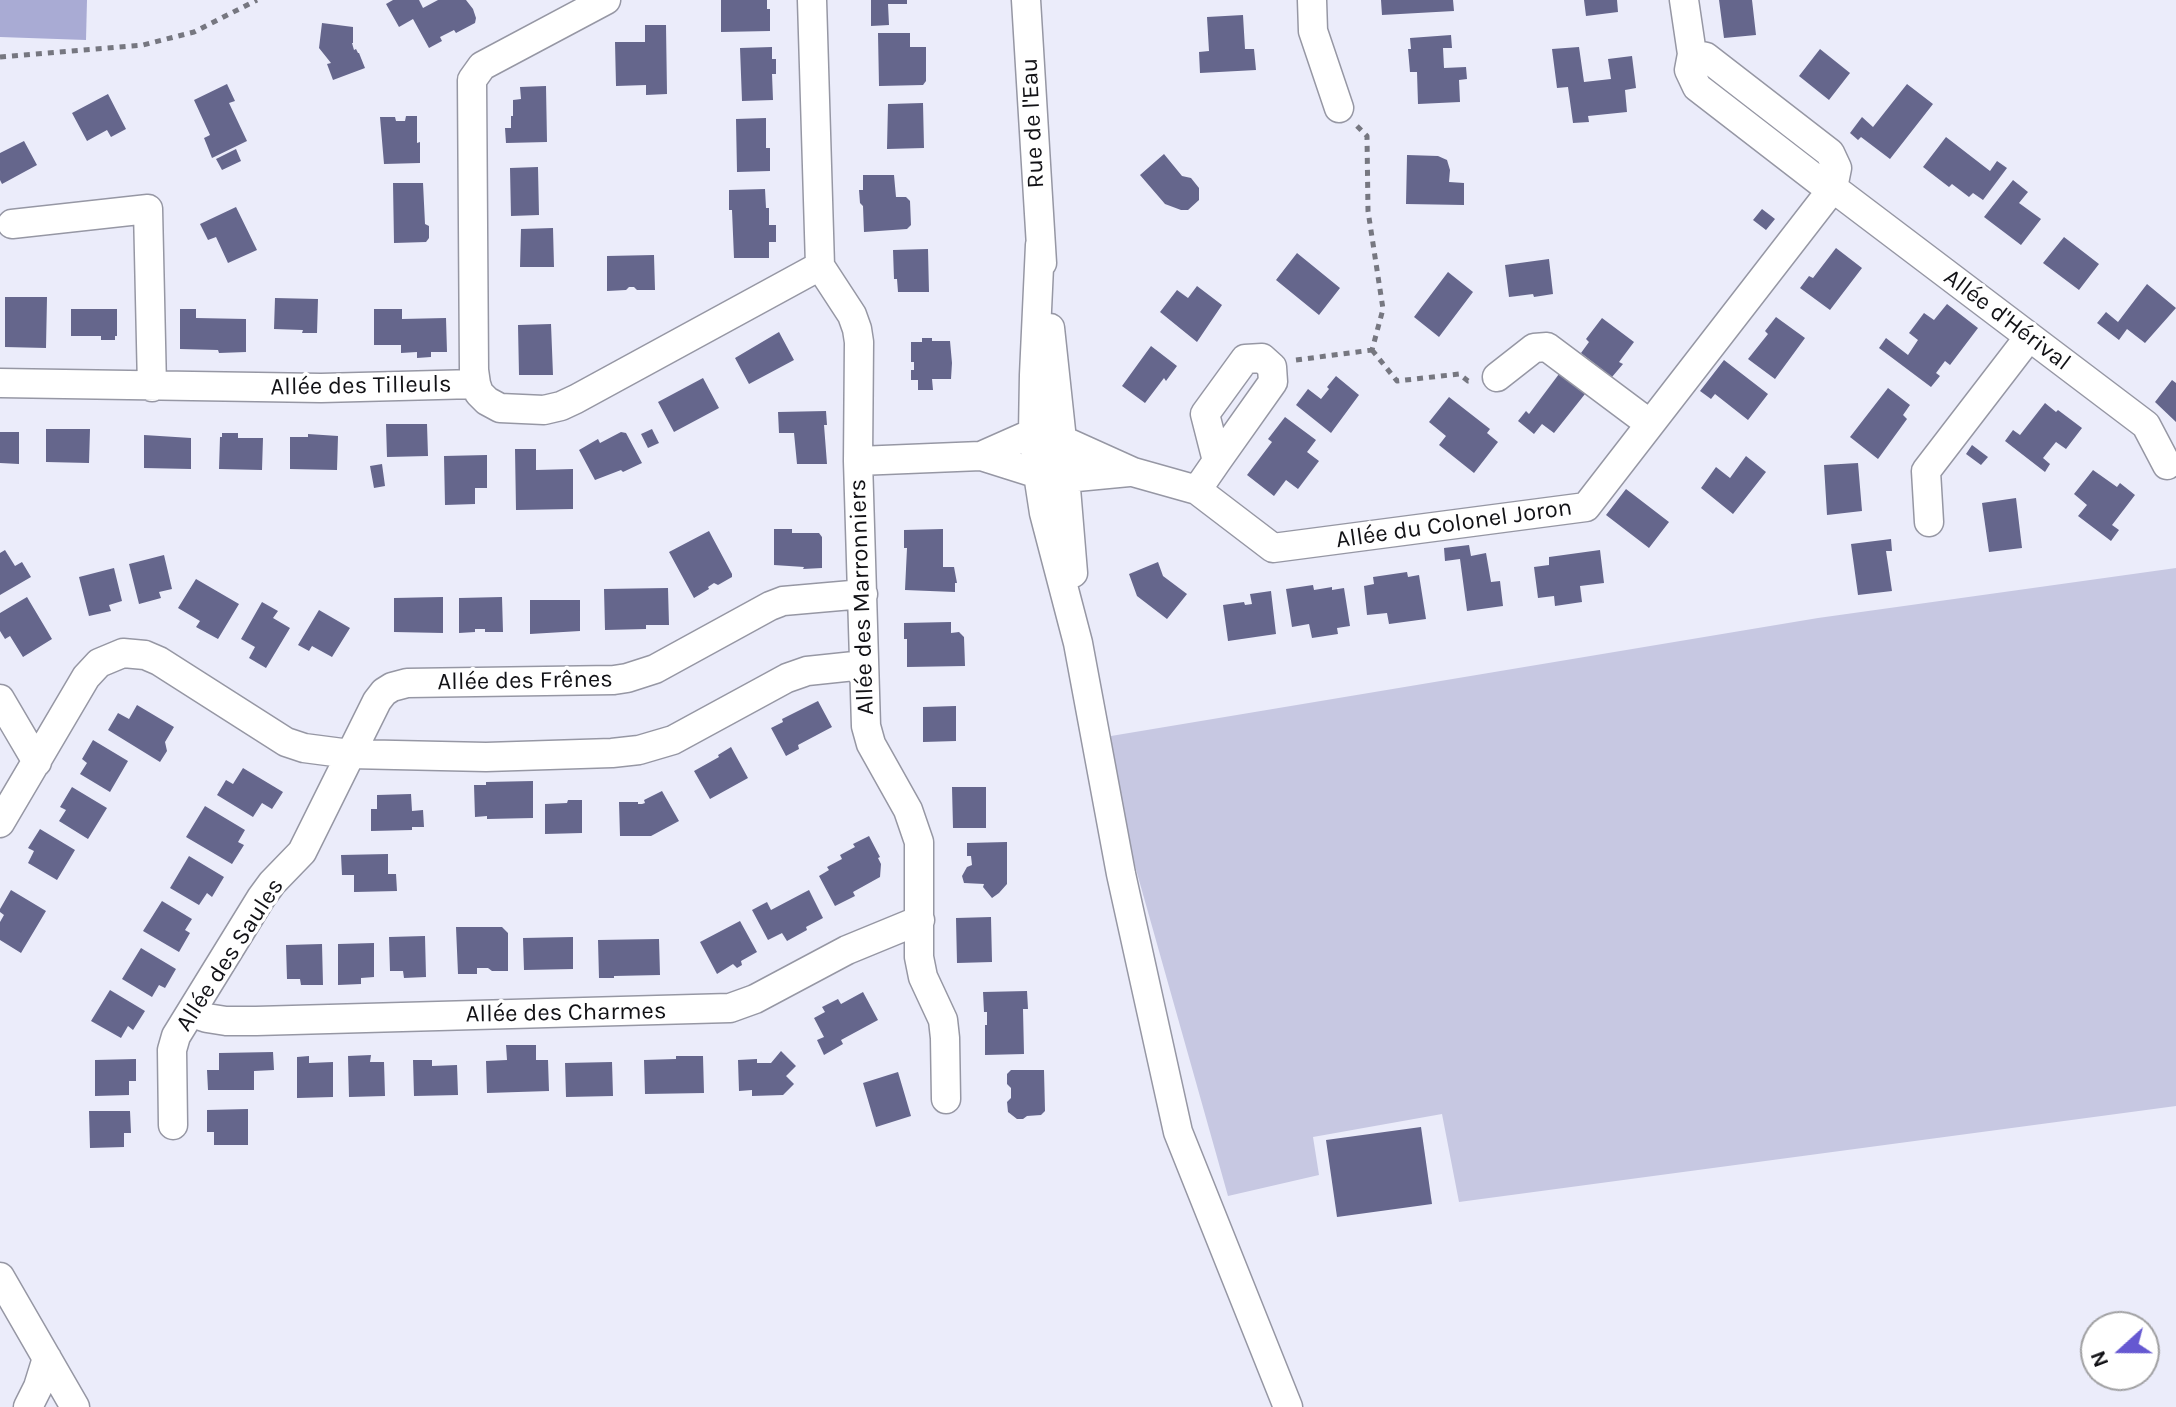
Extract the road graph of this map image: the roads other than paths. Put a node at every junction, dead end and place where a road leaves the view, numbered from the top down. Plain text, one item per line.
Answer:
1 (606, 0) edge
2 (812, 0) edge
3 (1026, 0) edge
4 (1312, 0) edge
5 (1684, 0) edge
6 (1339, 108) road end
7 (1833, 188) junction
8 (12, 224) dead end
9 (1040, 245) junction
10 (820, 266) junction
11 (2029, 337) junction
12 (1272, 367) road end
13 (1497, 377) road end
14 (0, 383) edge
15 (476, 384) junction
16 (152, 387) junction
17 (1650, 424) junction
18 (1033, 433) junction
19 (1062, 440) junction
20 (981, 456) junction
21 (858, 461) junction
22 (2167, 465) dead end
23 (1133, 472) junction
24 (1038, 474) junction
25 (1066, 478) junction
26 (1197, 490) junction
27 (1929, 522) dead end
28 (863, 594) junction
29 (1078, 643) junction
30 (864, 665) junction
31 (0, 699) edge
32 (350, 754) junction
33 (37, 762) junction
34 (0, 823) edge
35 (920, 920) junction
36 (192, 1013) junction
37 (946, 1099) dead end
38 (173, 1125) dead end
39 (0, 1277) edge
40 (47, 1358) junction
41 (28, 1407) edge
42 (75, 1407) edge
43 (1288, 1407) edge

1 - 15 street
2 - 10 street
3 - 9 street, Rue de l'Eau
4 - 6 street
5 - 7 street, Allée d'Hérival
7 - 11 street, Allée d'Hérival
7 - 17 street, Allée du Colonel Joron
8 - 16 street
9 - 18 street
9 - 19 street
10 - 15 street, Allée des Tilleuls
10 - 21 street, Allée des Marronniers
11 - 22 street, Allée d'Hérival
11 - 27 street
12 - 26 street
13 - 17 street
14 - 16 street, Allée des Tilleuls
15 - 16 street, Allée des Tilleuls
17 - 26 street, Allée du Colonel Joron
18 - 19 street, Allée du Colonel Joron
18 - 20 street, Allée des Marronniers
18 - 24 street
19 - 23 street, Allée du Colonel Joron
19 - 25 street
20 - 21 street, Allée des Marronniers
20 - 24 street, Allée des Marronniers
21 - 28 street, Allée des Marronniers
23 - 25 street, Allée du Colonel Joron
23 - 26 street, Allée du Colonel Joron
24 - 25 street, Allée du Colonel Joron
24 - 29 street
25 - 29 street
28 - 30 street, Allée des Marronniers
28 - 32 street, Allée des Frênes
29 - 43 street
30 - 32 street
30 - 35 street, Allée des Marronniers
31 - 33 street
32 - 33 street
32 - 36 street, Allée des Saules
33 - 34 street
35 - 36 street, Allée des Charmes
35 - 37 street, Allée des Marronniers
36 - 38 street, Allée des Saules
39 - 40 street
40 - 41 street
40 - 42 street

